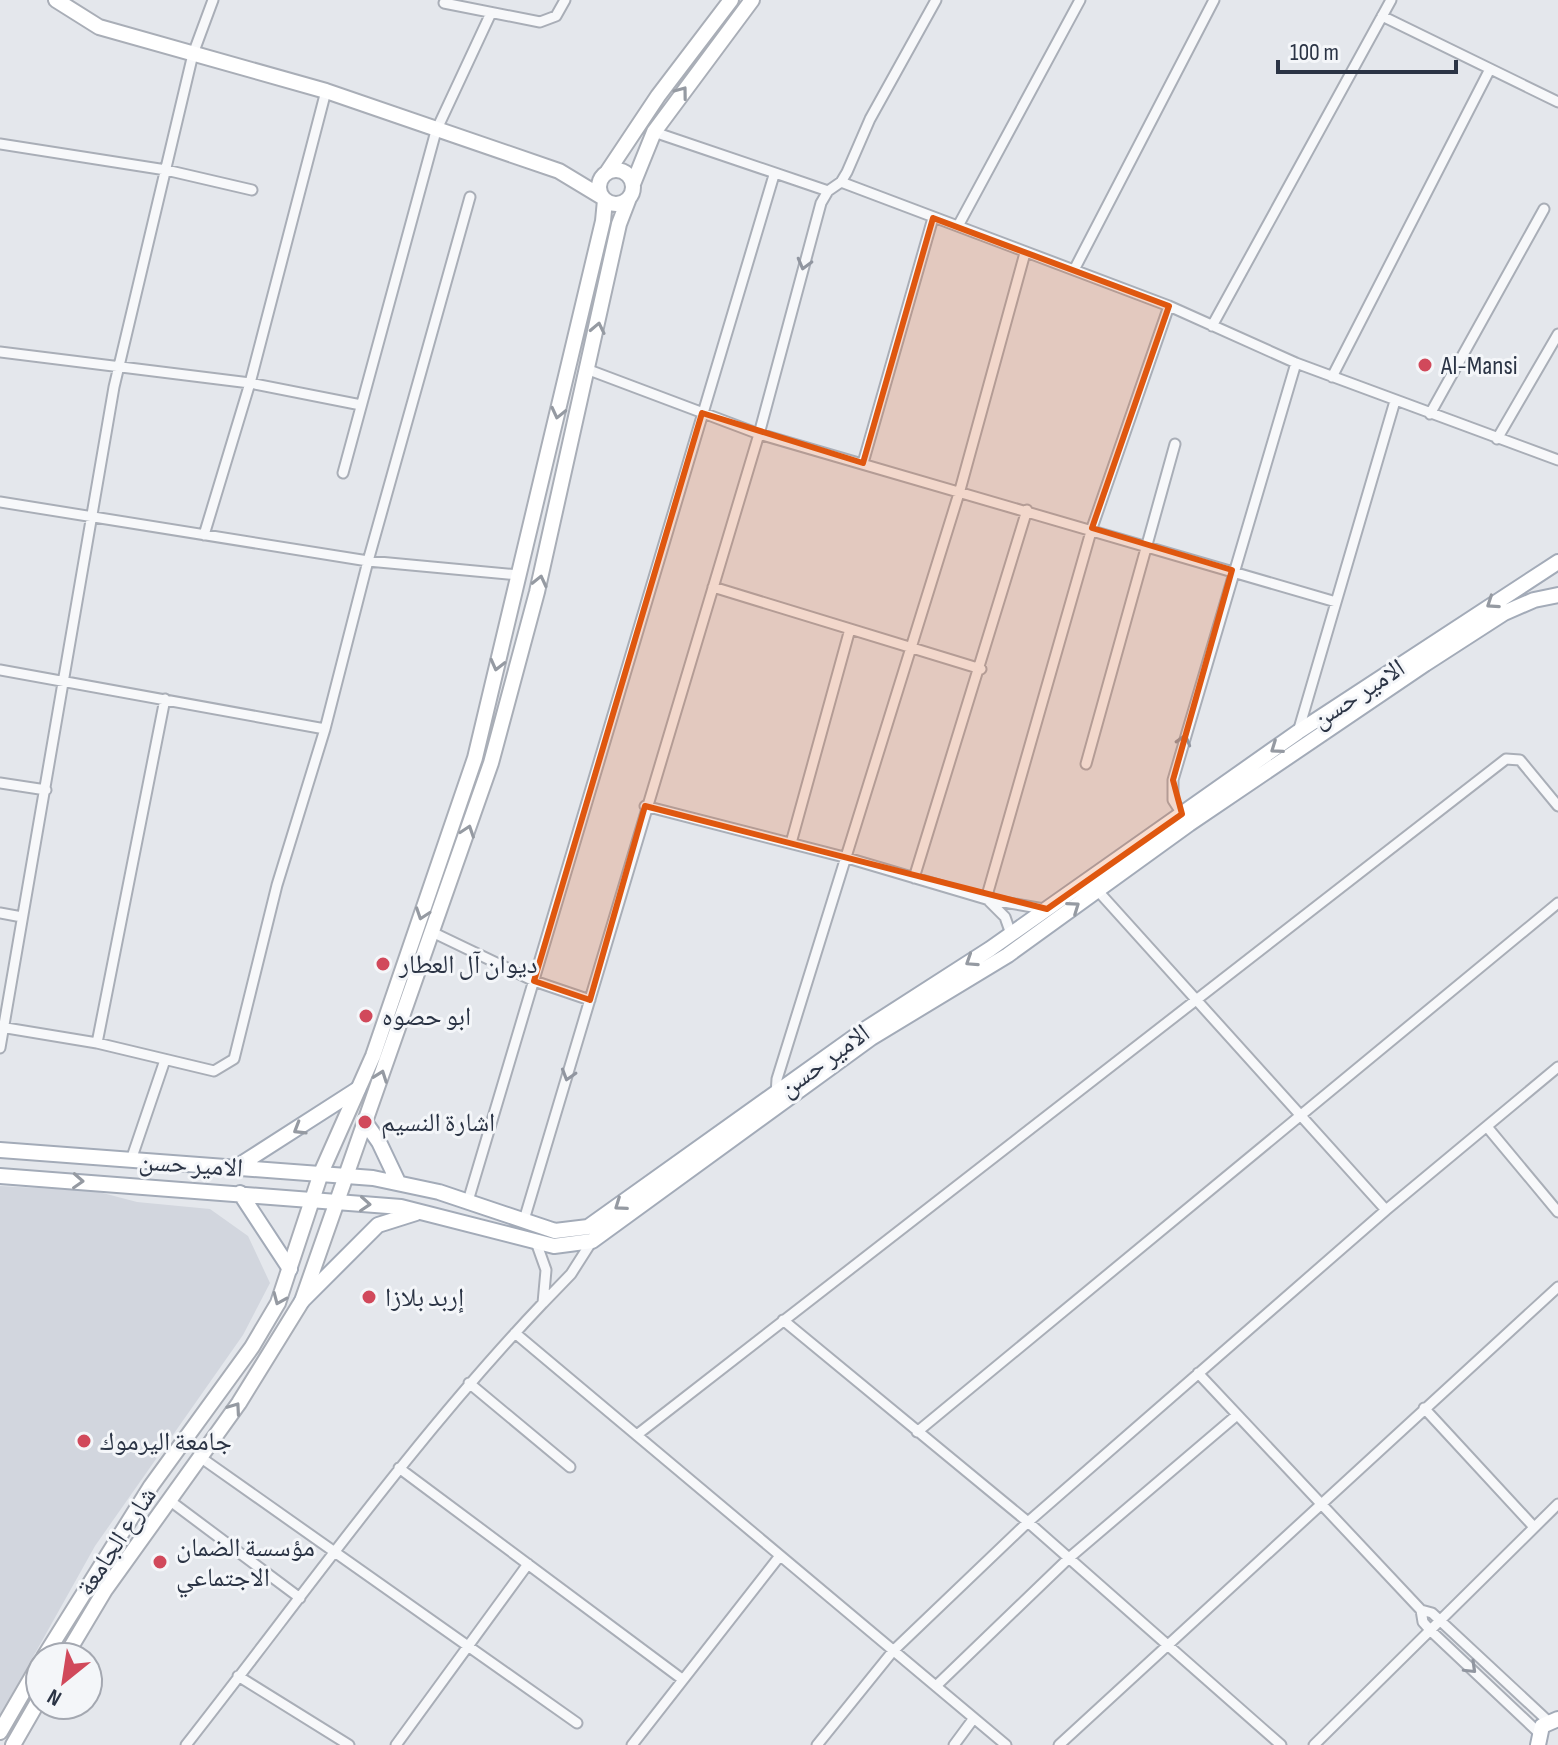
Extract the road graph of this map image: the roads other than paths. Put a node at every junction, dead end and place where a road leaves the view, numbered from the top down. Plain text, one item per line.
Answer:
1 (56, 0) edge
2 (213, 0) edge
3 (565, 0) edge
4 (731, 0) edge
5 (752, 0) edge
6 (936, 0) edge
7 (1080, 0) edge
8 (1214, 0) edge
9 (1391, 0) edge
10 (444, 3) dead end
11 (491, 13) junction
12 (1382, 16) junction
13 (193, 54) junction
14 (1490, 69) junction
15 (326, 91) junction
16 (1558, 102) edge
17 (436, 131) junction
18 (654, 132) junction
19 (0, 144) edge
20 (166, 170) junction
21 (559, 171) junction
22 (607, 172) junction
23 (774, 175) junction
24 (841, 182) junction
25 (252, 190) dead end
26 (631, 191) junction
27 (828, 191) junction
28 (470, 197) dead end
29 (603, 198) junction
30 (1544, 209) dead end
31 (933, 218) junction
32 (958, 226) junction
33 (1025, 253) junction
34 (1074, 270) junction
35 (1169, 306) junction
36 (1212, 326) junction
37 (1558, 334) edge
38 (0, 352) edge
39 (1296, 363) junction
40 (119, 369) junction
41 (589, 370) junction
42 (1332, 377) junction
43 (250, 383) junction
44 (1395, 401) junction
45 (361, 405) junction
46 (702, 413) junction
47 (1430, 414) junction
48 (759, 434) junction
49 (1497, 439) junction
50 (1175, 444) dead end
51 (1558, 460) edge
52 (863, 463) junction
53 (343, 473) dead end
54 (960, 490) junction
55 (0, 502) edge
56 (1027, 510) junction
57 (93, 519) junction
58 (1092, 528) junction
59 (204, 535) junction
60 (1147, 544) junction
61 (368, 561) junction
62 (1558, 562) edge
63 (1232, 570) junction
64 (519, 575) junction
65 (713, 587) junction
66 (1558, 595) edge
67 (1336, 602) junction
68 (850, 629) junction
69 (910, 648) junction
70 (981, 669) junction
71 (0, 670) edge
72 (63, 682) junction
73 (165, 699) junction
74 (325, 729) junction
75 (1298, 732) junction
76 (1086, 764) dead end
77 (0, 783) edge
78 (46, 790) junction
79 (645, 806) junction
80 (1558, 806) edge
81 (1186, 819) junction
82 (791, 843) junction
83 (844, 857) junction
84 (914, 878) junction
85 (1098, 891) junction
86 (986, 899) junction
87 (1558, 903) edge
88 (1047, 909) junction
89 (0, 913) edge
90 (22, 917) junction
91 (432, 932) junction
92 (1011, 934) junction
93 (534, 981) junction
94 (1196, 997) junction
95 (590, 1000) junction
96 (2, 1028) edge
97 (97, 1043) junction
98 (0, 1048) edge
99 (165, 1060) junction
100 (1558, 1067) edge
101 (358, 1089) junction
102 (776, 1094) junction
103 (1301, 1114) junction
104 (365, 1122) junction
105 (1488, 1128) junction
106 (0, 1150) edge
107 (131, 1160) junction
108 (237, 1166) junction
109 (321, 1173) junction
110 (0, 1176) edge
111 (344, 1176) junction
112 (398, 1182) junction
113 (240, 1193) junction
114 (312, 1200) junction
115 (468, 1201) junction
116 (335, 1202) junction
117 (1386, 1210) junction
118 (423, 1211) junction
119 (1558, 1212) edge
120 (524, 1220) junction
121 (592, 1241) junction
122 (536, 1242) junction
123 (290, 1269) junction
124 (1558, 1287) edge
125 (302, 1301) junction
126 (543, 1303) junction
127 (783, 1320) junction
128 (515, 1333) junction
129 (1198, 1373) junction
130 (469, 1383) junction
131 (1424, 1408) junction
132 (1237, 1415) junction
133 (917, 1432) junction
134 (638, 1434) junction
135 (200, 1457) junction
136 (570, 1467) dead end
137 (399, 1468) junction
138 (169, 1500) junction
139 (1323, 1503) junction
140 (1558, 1504) edge
141 (1028, 1522) junction
142 (1534, 1527) junction
143 (336, 1551) junction
144 (779, 1557) junction
145 (1069, 1558) junction
146 (528, 1564) junction
147 (300, 1598) junction
148 (1421, 1610) junction
149 (1441, 1621) junction
150 (1431, 1631) junction
151 (54, 1641) edge
152 (75, 1641) edge
153 (1170, 1644) junction
154 (468, 1646) junction
155 (893, 1651) junction
156 (238, 1676) junction
157 (682, 1679) junction
158 (936, 1686) junction
159 (24, 1691) edge
160 (974, 1718) junction
161 (27, 1721) edge
162 (577, 1723) dead end
163 (0, 1732) edge
164 (1542, 1734) edge
165 (13, 1745) edge
166 (186, 1745) edge
167 (349, 1745) edge
168 (396, 1745) edge
169 (632, 1745) edge
170 (817, 1745) edge
171 (954, 1745) edge
172 (1006, 1745) edge
173 (1059, 1745) edge
174 (1281, 1745) edge
175 (1314, 1745) edge

1 - 13 main road
2 - 13 street
3 - 11 street
4 - 22 main road
18 -> 5 main road, شارع الجامعة
6 - 24 street
7 - 32 street
8 - 34 street
9 - 12 street
10 - 11 street
11 - 17 street
12 - 14 street
12 - 36 street
13 - 15 main road
13 - 20 street
14 - 16 street
14 - 42 street
15 - 17 main road
15 - 43 street
17 - 21 main road
17 - 45 street
18 - 23 street
18 - 26 main road, شارع الجامعة
19 - 20 street
20 - 25 street
20 - 40 street
21 - 22 main road
21 - 29 main road
22 - 26 main road
22 - 29 main road
23 - 27 street
23 - 46 street
24 - 27 street
24 - 31 street
26 - 29 main road
41 -> 26 main road, شارع الجامعة
27 -> 48 street
28 - 61 street
29 -> 64 main road, شارع الجامعة
30 - 47 street
31 - 32 street
31 - 52 street
32 - 33 street
33 - 34 street
33 - 54 street
34 - 35 street
35 - 36 street
35 - 58 street
36 - 39 street
37 - 49 street
38 - 40 street
39 - 42 street
39 - 63 street
40 - 43 street
40 - 57 street
41 - 46 street
91 -> 41 main road, شارع الجامعة
42 - 44 street
43 - 45 street
43 - 59 street
44 - 47 street
44 - 67 street
45 - 53 street
46 - 48 street
46 - 93 street
47 - 49 street
48 - 52 street
48 - 65 street
49 - 51 street
50 - 60 street
52 - 54 street
54 - 56 street
54 - 69 street
55 - 57 street
56 - 58 street
56 - 70 street
57 - 59 street
57 - 72 street
58 - 60 street
58 - 86 street
59 - 61 street
60 - 63 street
60 - 76 street
61 - 64 street
61 - 74 street
62 -> 75 main road, الامير حسن
63 - 67 street
81 -> 63 street
64 -> 101 main road, شارع الجامعة
65 - 68 street
65 - 79 street
66 - 81 main road, الامير حسن
67 - 75 street
68 - 69 street
68 - 82 street
69 - 70 street
69 - 83 street
70 - 84 street
71 - 72 street
72 - 73 street
72 - 78 street
73 - 74 street
73 - 97 street
74 - 99 street
75 -> 81 main road, الامير حسن
77 - 78 street
78 - 90 street
79 - 82 street
79 - 95 street
80 - 94 street
81 - 85 main road, الامير حسن
81 - 88 main road, الامير حسن
82 - 83 street
83 - 84 street
83 - 102 street
84 - 86 street
85 - 94 street
121 -> 85 main road, الامير حسن
86 - 88 street
86 - 92 street
87 - 103 street
88 - 92 main road, الامير حسن
89 - 90 street
90 - 96 street
91 - 93 street
104 -> 91 main road, شارع الجامعة
92 -> 102 main road, الامير حسن
93 - 95 street
93 - 115 street
94 - 103 street
94 - 127 street
95 -> 120 street
96 - 97 street
96 - 98 street
97 - 99 street
99 - 107 street
100 - 105 street
101 -> 108 main road
101 - 109 main road, شارع الجامعة
102 -> 120 main road, الامير حسن
103 - 117 street
103 - 133 street
104 - 111 main road, شارع الجامعة
104 - 112 main road
105 - 117 street
105 - 119 street
106 - 107 main road, الامير حسن
107 - 108 main road, الامير حسن
108 - 109 main road, الامير حسن
109 - 111 main road, الامير حسن
109 - 114 main road, شارع الجامعة
110 -> 113 main road, الامير حسن
111 - 112 main road, الامير حسن
111 - 116 main road, شارع الجامعة
112 - 115 main road, الامير حسن
113 - 114 main road, الامير حسن
113 - 123 main road
114 - 116 main road, الامير حسن
114 - 123 main road, شارع الجامعة
115 - 120 main road, الامير حسن
116 -> 118 main road, الامير حسن
116 - 125 main road, شارع الجامعة
117 - 129 street
118 - 122 main road, الامير حسن
118 - 125 main road
121 - 122 main road, الامير حسن
121 - 126 street
122 - 126 street
123 -> 151 main road, شارع الجامعة
124 - 131 street
135 -> 125 main road, شارع الجامعة
126 - 128 street
127 - 133 street
127 - 134 street
128 - 130 street
128 - 134 street
129 - 132 street
129 - 141 street
130 - 136 street
130 - 137 street
131 - 139 street
131 - 142 street
132 - 139 street
132 - 145 street
133 - 141 street
134 - 144 street
135 - 138 main road, شارع الجامعة
135 - 143 street
137 - 143 street
137 - 146 street
138 - 147 street
138 - 152 main road, شارع الجامعة
139 - 148 street
139 - 153 street
140 - 142 street
141 - 145 street
141 - 155 street
142 - 149 street
143 - 147 street
143 - 154 street
144 - 155 street
144 - 157 street
145 - 153 street
145 - 158 street
146 - 154 street
146 - 157 street
147 - 156 street
148 - 149 street
148 - 150 street
149 - 150 street
149 - 164 street
150 -> 164 street
150 - 175 street
153 - 173 street
153 - 174 street
154 - 162 street
154 - 168 street
155 - 158 street
155 - 170 street
156 - 166 street
156 - 167 street
157 - 169 street
158 - 160 street
159 - 163 main road
160 - 171 street
160 - 172 street
161 - 165 main road

